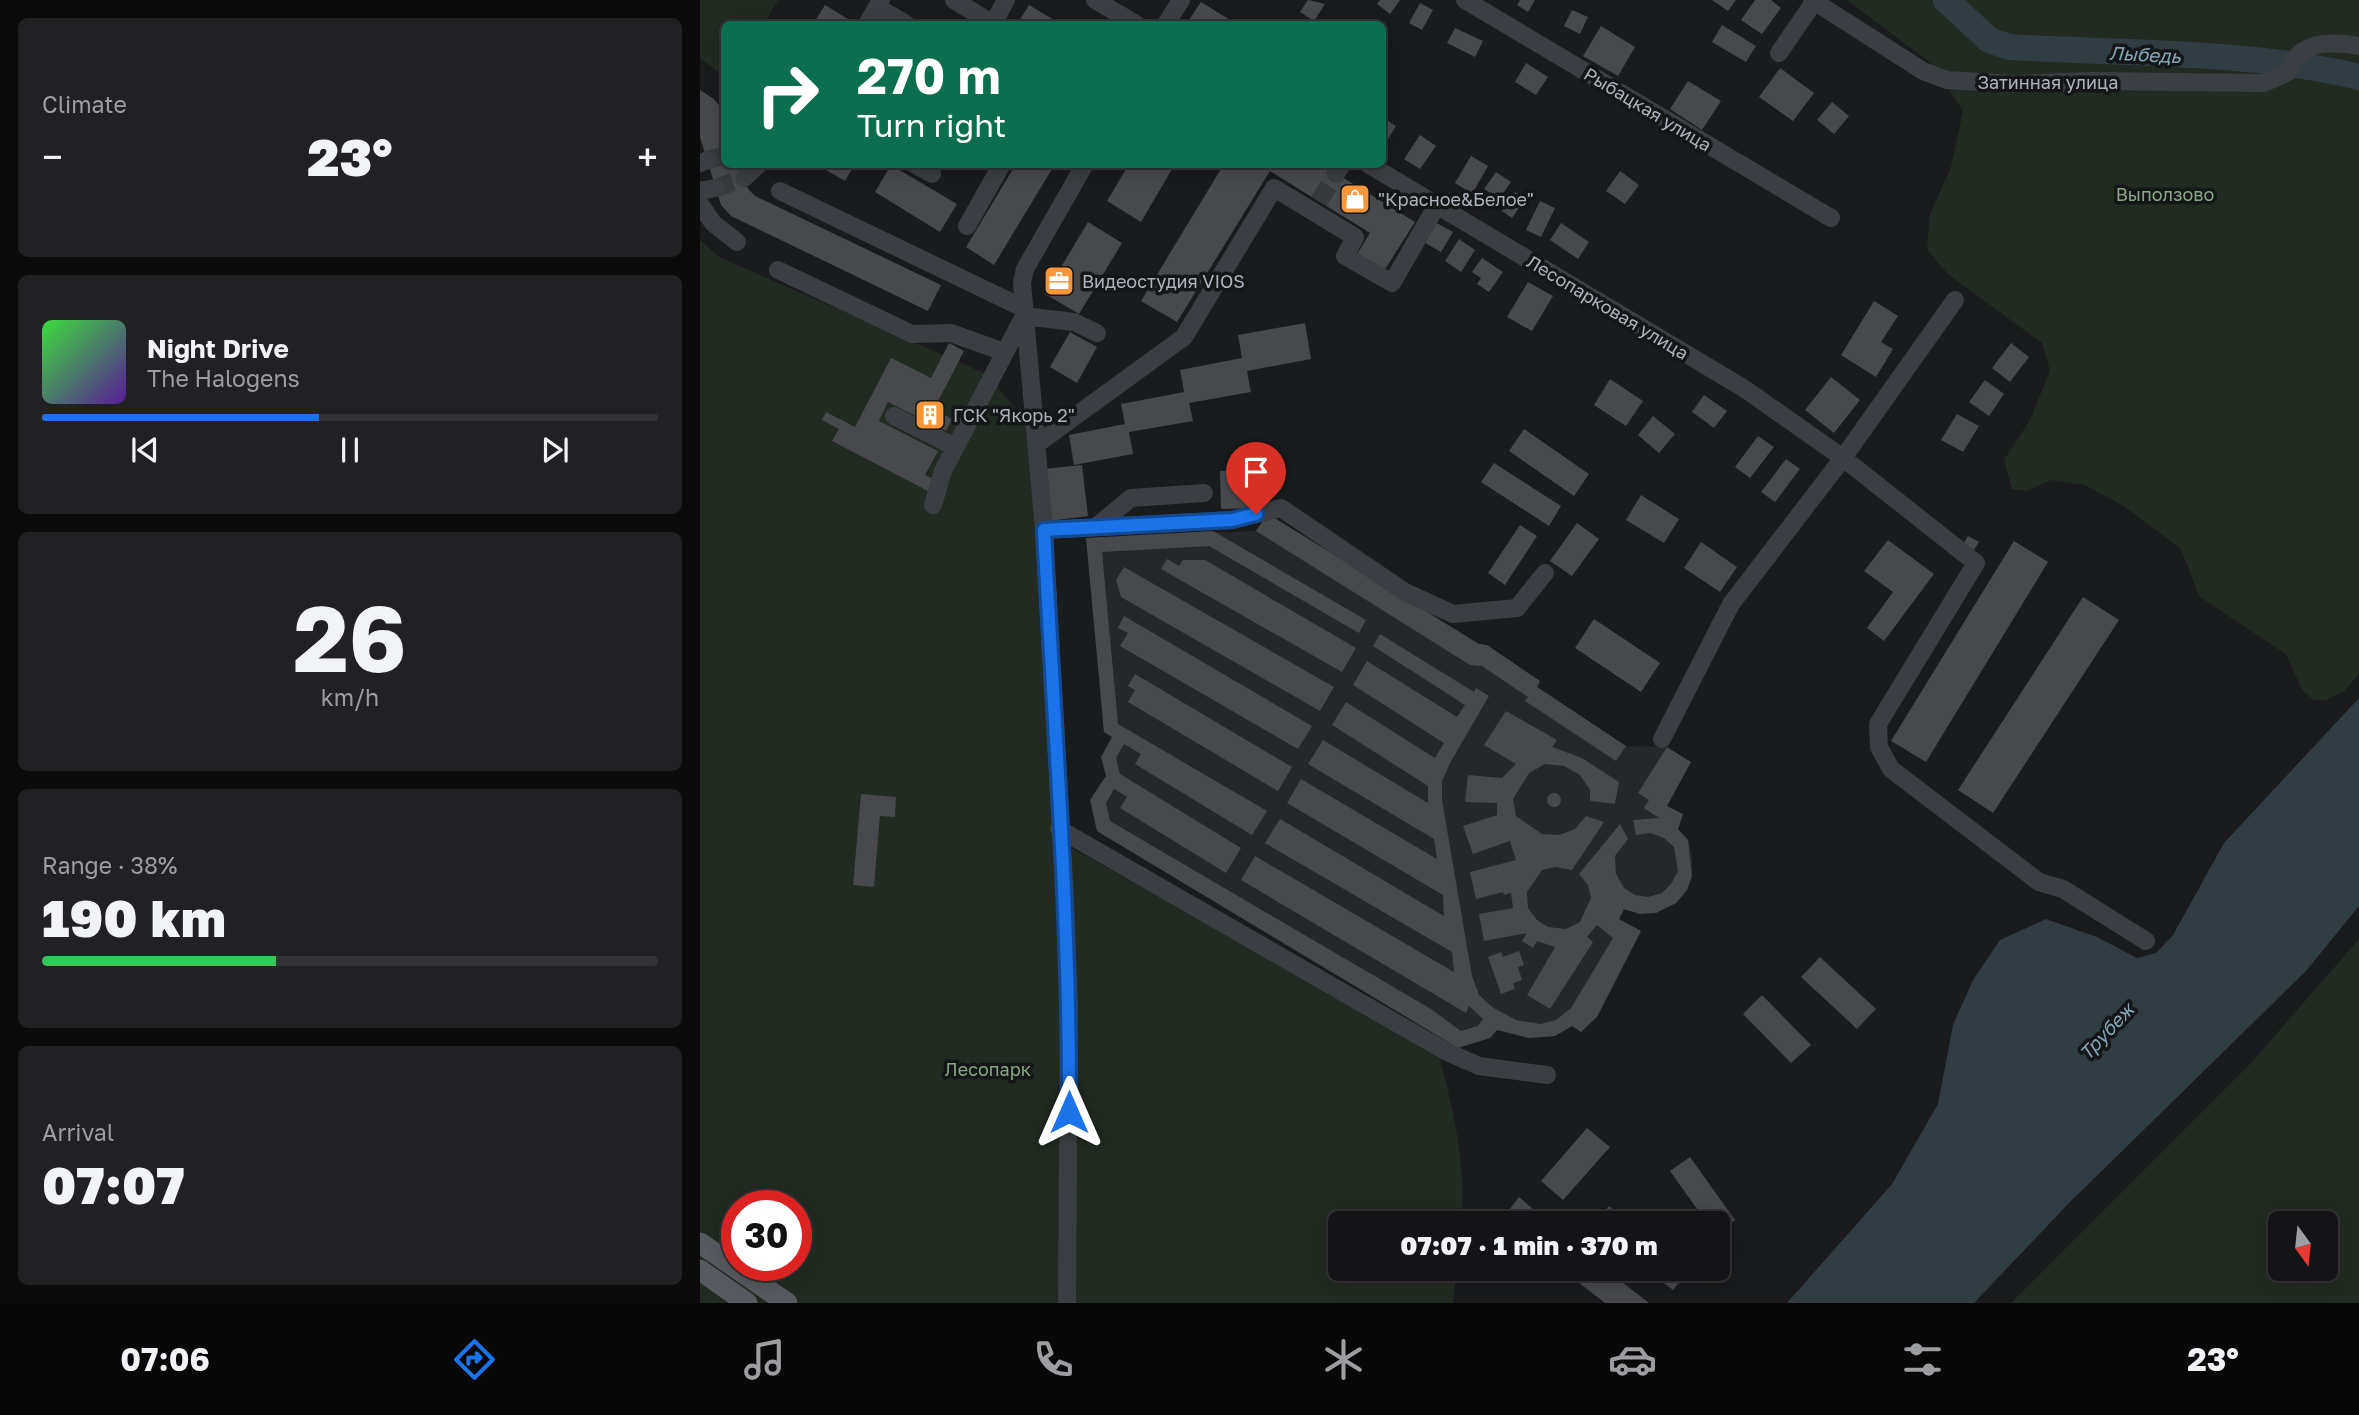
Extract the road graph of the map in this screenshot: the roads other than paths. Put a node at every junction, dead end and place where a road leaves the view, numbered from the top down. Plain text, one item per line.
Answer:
1 (954, 0) edge
2 (1006, 0) edge
3 (1094, 0) edge
4 (1181, 0) edge
5 (1465, 0) edge
6 (1813, 1) edge
7 (879, 3) edge
8 (869, 21) edge
9 (902, 21) edge
10 (988, 21) edge
11 (995, 21) edge
12 (1131, 21) edge
13 (1168, 21) edge
14 (2359, 46) edge
15 (1779, 53) dead end
16 (755, 168) edge
17 (922, 168) edge
18 (1000, 168) edge
19 (1083, 168) edge
20 (1375, 168) edge
21 (932, 174) dead end
22 (744, 178) tunnel mouth
23 (780, 191) dead end
24 (700, 204) edge
25 (1437, 205) junction
26 (1830, 218) dead end
27 (967, 226) dead end
28 (737, 242) dead end
29 (778, 270) dead end
30 (1955, 300) dead end
31 (1024, 312) junction
32 (1097, 333) dead end
33 (1004, 352) junction
34 (894, 416) dead end
35 (1037, 444) junction
36 (955, 447) junction
37 (1843, 458) junction
38 (1204, 493) dead end
39 (933, 505) dead end
40 (1097, 526) junction
41 (1044, 530) junction
42 (1545, 573) dead end
43 (1662, 739) dead end
44 (1059, 829) junction
45 (2146, 941) dead end
46 (1547, 1075) dead end
47 (700, 1242) edge
48 (700, 1270) edge
49 (747, 1303) edge
50 (787, 1303) edge
51 (1067, 1303) edge

1 - 10 street
2 - 11 street
3 - 12 street
4 - 13 street
5 - 26 street, Рыбацкая улица
6 - 14 street, Затинная улица
6 - 15 street
7 - 8 street
7 - 9 street
16 - 22 street
17 - 21 street
18 - 27 street
19 - 31 street
20 - 25 street, Лесопарковая улица
23 - 31 street
24 - 28 street
25 - 35 street
25 - 37 street, Лесопарковая улица
29 - 33 street
30 - 37 street
31 - 32 street
31 - 33 street
31 - 35 street
33 - 36 street
34 - 36 street
35 - 41 street
36 - 39 street
37 - 43 street
37 - 45 street, Лесопарковая улица
38 - 40 street
40 - 41 street
40 - 42 street
41 - 44 street
44 - 46 street
44 - 51 street
47 - 50 main road
48 - 49 main road

